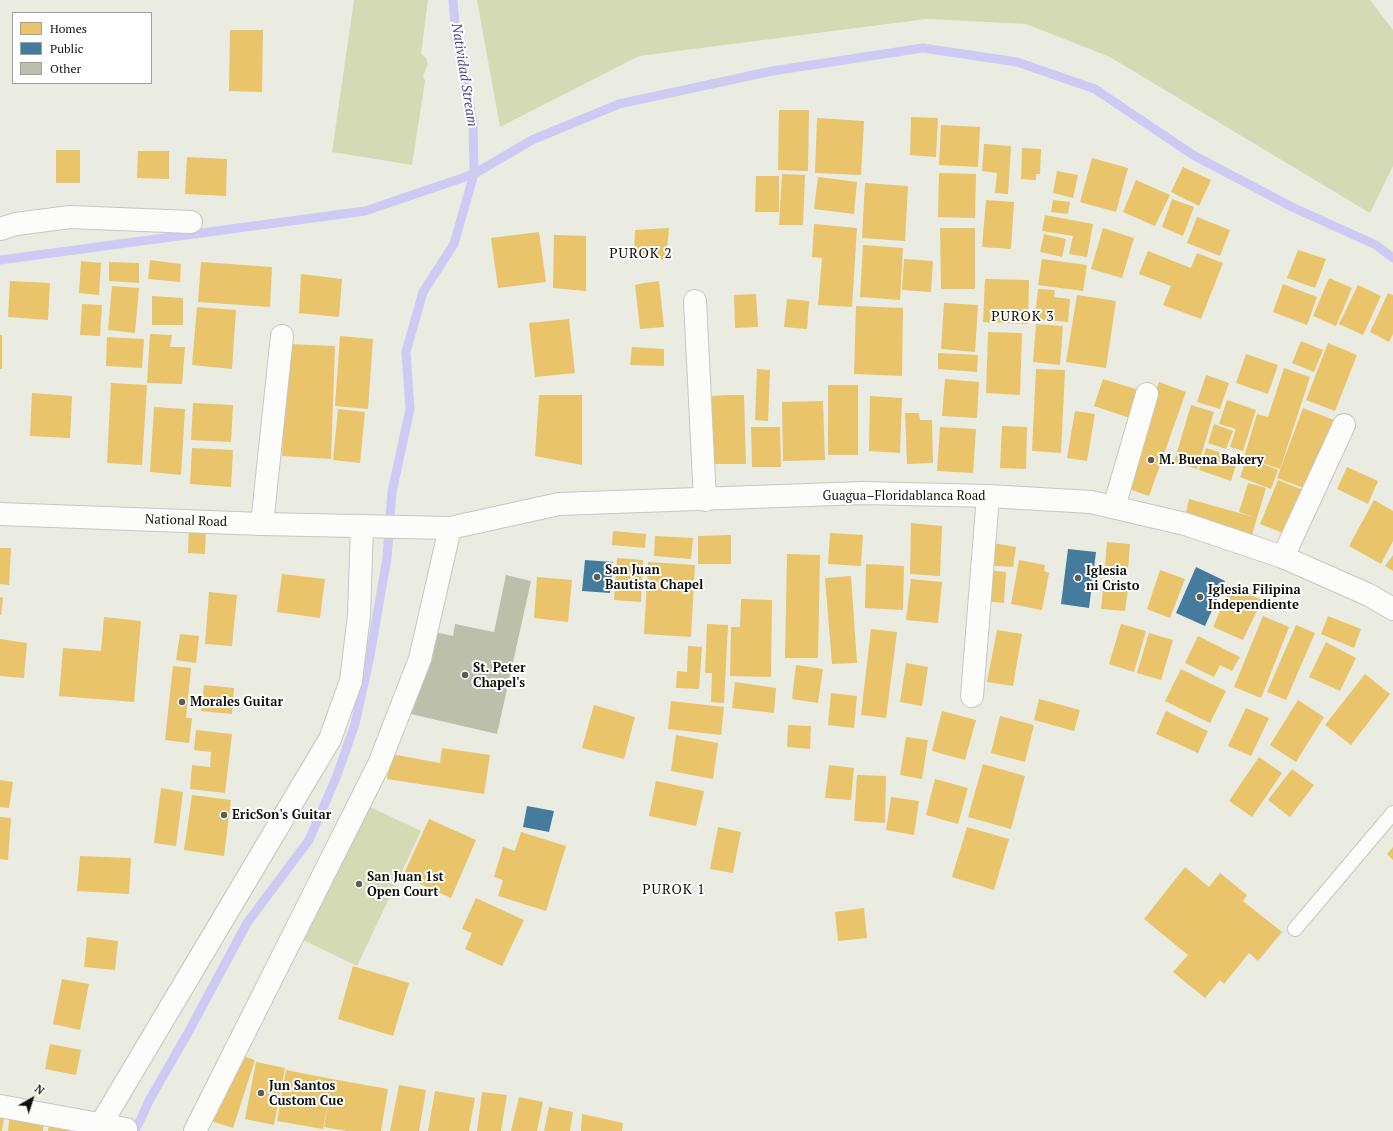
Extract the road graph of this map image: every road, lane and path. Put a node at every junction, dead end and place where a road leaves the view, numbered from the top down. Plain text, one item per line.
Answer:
1 (191, 222) dead end
2 (0, 229) edge
3 (695, 301) dead end
4 (282, 336) dead end
5 (1147, 394) dead end
6 (1344, 425) dead end
7 (988, 496) junction
8 (705, 500) junction
9 (1114, 507) junction
10 (0, 514) edge
11 (262, 524) junction
12 (367, 526) junction
13 (450, 528) junction
14 (1283, 557) junction
15 (1393, 609) edge
16 (972, 696) dead end
17 (1393, 812) edge
18 (1295, 929) dead end
19 (0, 1106) edge
20 (101, 1124) junction
21 (126, 1129) dead end
22 (195, 1131) edge

1 - 2 street
3 - 8 street
4 - 11 street
5 - 9 street
6 - 14 street
7 - 8 street, Guagua–Floridablanca Road
7 - 9 street, Guagua–Floridablanca Road
7 - 16 street
8 - 13 street, Guagua–Floridablanca Road
9 - 14 street, Guagua–Floridablanca Road
10 - 11 street, National Road
11 - 12 street, National Road
12 - 13 street, Guagua–Floridablanca Road
12 - 20 street
13 - 22 street
14 - 15 street, Guagua–Floridablanca Road
17 - 18 lane
19 - 20 street
20 - 21 street

